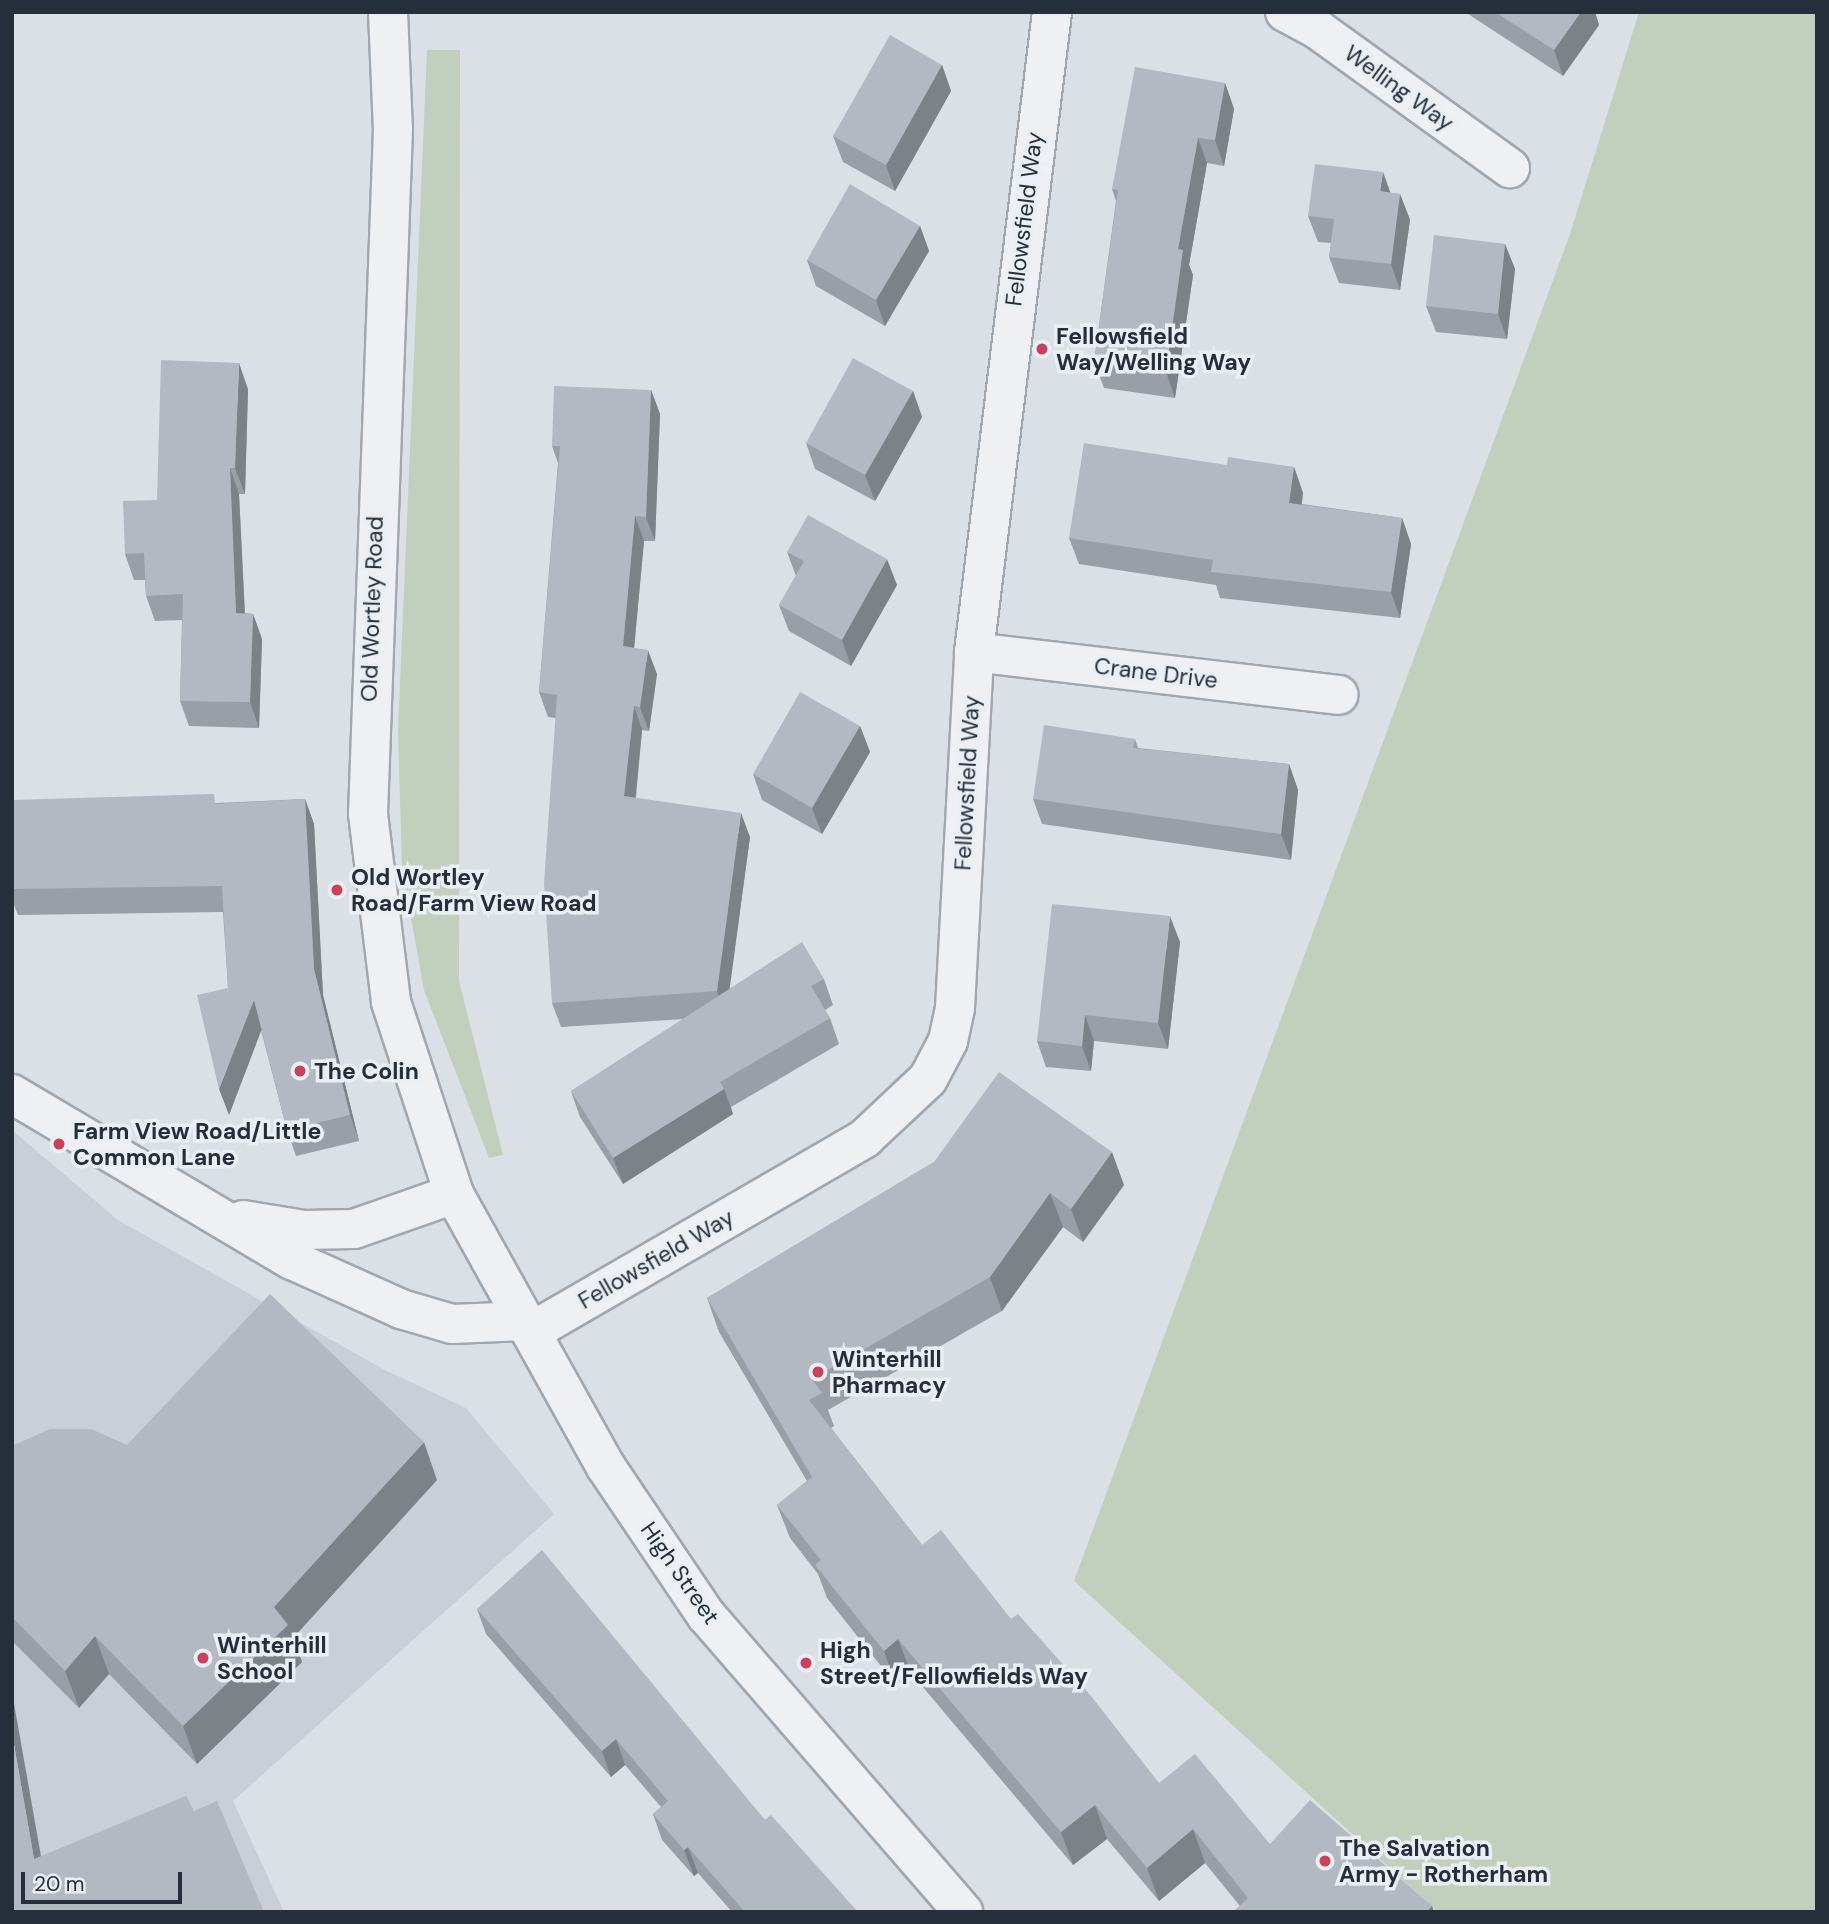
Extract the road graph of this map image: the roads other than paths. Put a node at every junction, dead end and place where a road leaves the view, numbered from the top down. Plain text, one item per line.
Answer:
1 (388, 12) edge
2 (1052, 12) edge
3 (1285, 12) edge
4 (1510, 168) dead end
5 (974, 652) junction
6 (1338, 695) dead end
7 (12, 1094) edge
8 (454, 1194) junction
9 (227, 1217) junction
10 (528, 1326) junction
11 (963, 1912) edge

1 - 8 street, Old Wortley Road
2 - 5 street, Fellowsfield Way
3 - 4 street, Welling Way
5 - 6 street, Crane Drive
5 - 10 street, Fellowsfield Way
7 - 9 street
8 - 9 street
8 - 10 street, High Street
9 - 10 street
10 - 11 street, High Street

